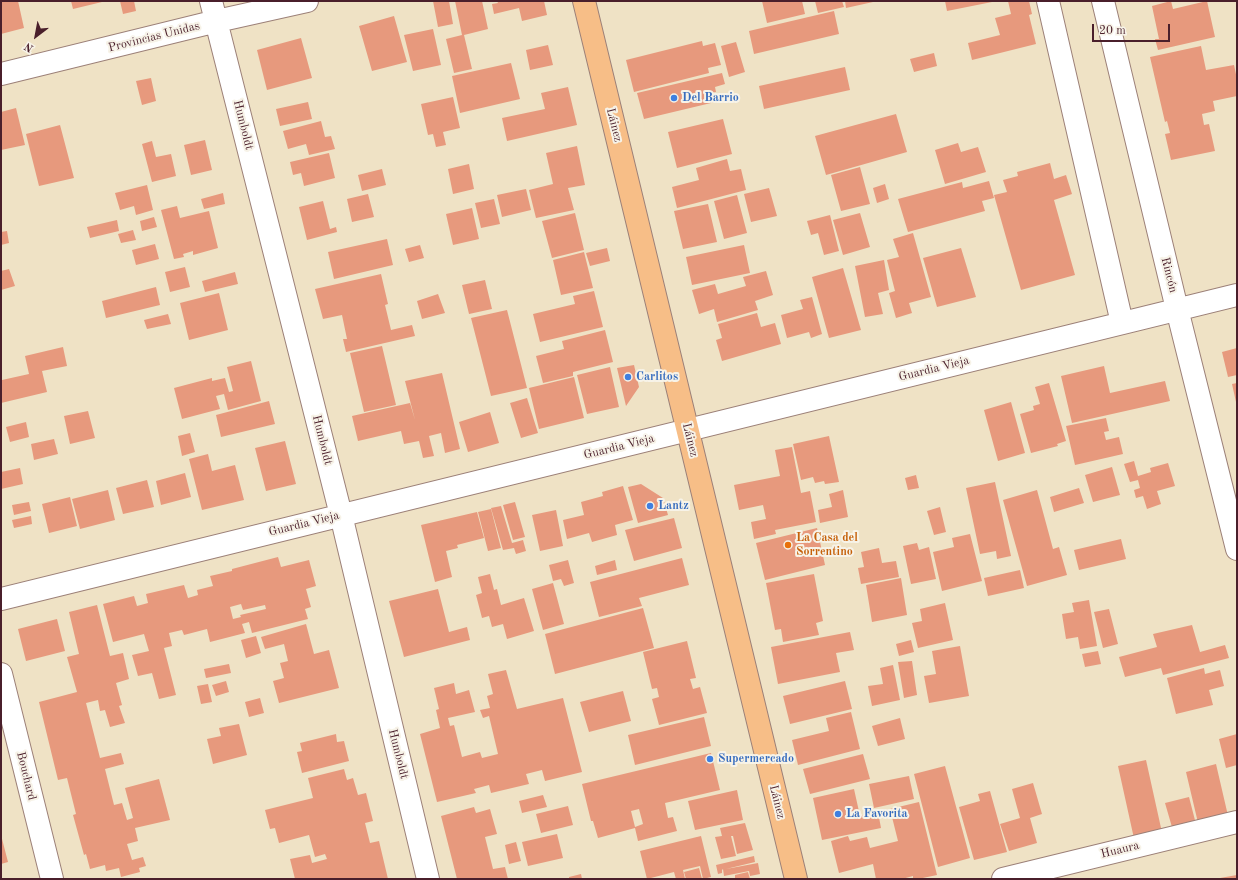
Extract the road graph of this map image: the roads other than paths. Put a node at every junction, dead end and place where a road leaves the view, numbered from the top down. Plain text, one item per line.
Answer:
1 (307, 1) edge
2 (584, 1) edge
3 (1048, 1) edge
4 (1103, 1) edge
5 (214, 11) edge
6 (1, 74) edge
7 (1237, 295) edge
8 (1177, 309) junction
9 (1122, 323) junction
10 (687, 430) junction
11 (340, 515) junction
12 (1237, 549) edge
13 (1, 599) edge
14 (1, 674) edge
15 (1237, 822) edge
16 (52, 879) edge
17 (428, 879) edge
18 (796, 879) edge
19 (1003, 879) edge

1 - 5 street, Provincias Unidas
2 - 10 main road, Láinez
3 - 9 street
4 - 8 street, Rincón
5 - 6 street, Provincias Unidas
5 - 11 street, Humboldt
7 - 8 street, Guardia Vieja
8 - 9 street, Guardia Vieja
8 - 12 street, Rincón
9 - 10 street, Guardia Vieja
10 - 11 street, Guardia Vieja
10 - 18 main road, Láinez
11 - 13 street, Guardia Vieja
11 - 17 street, Humboldt
14 - 16 street, Bouchard
15 - 19 street, Huaura

